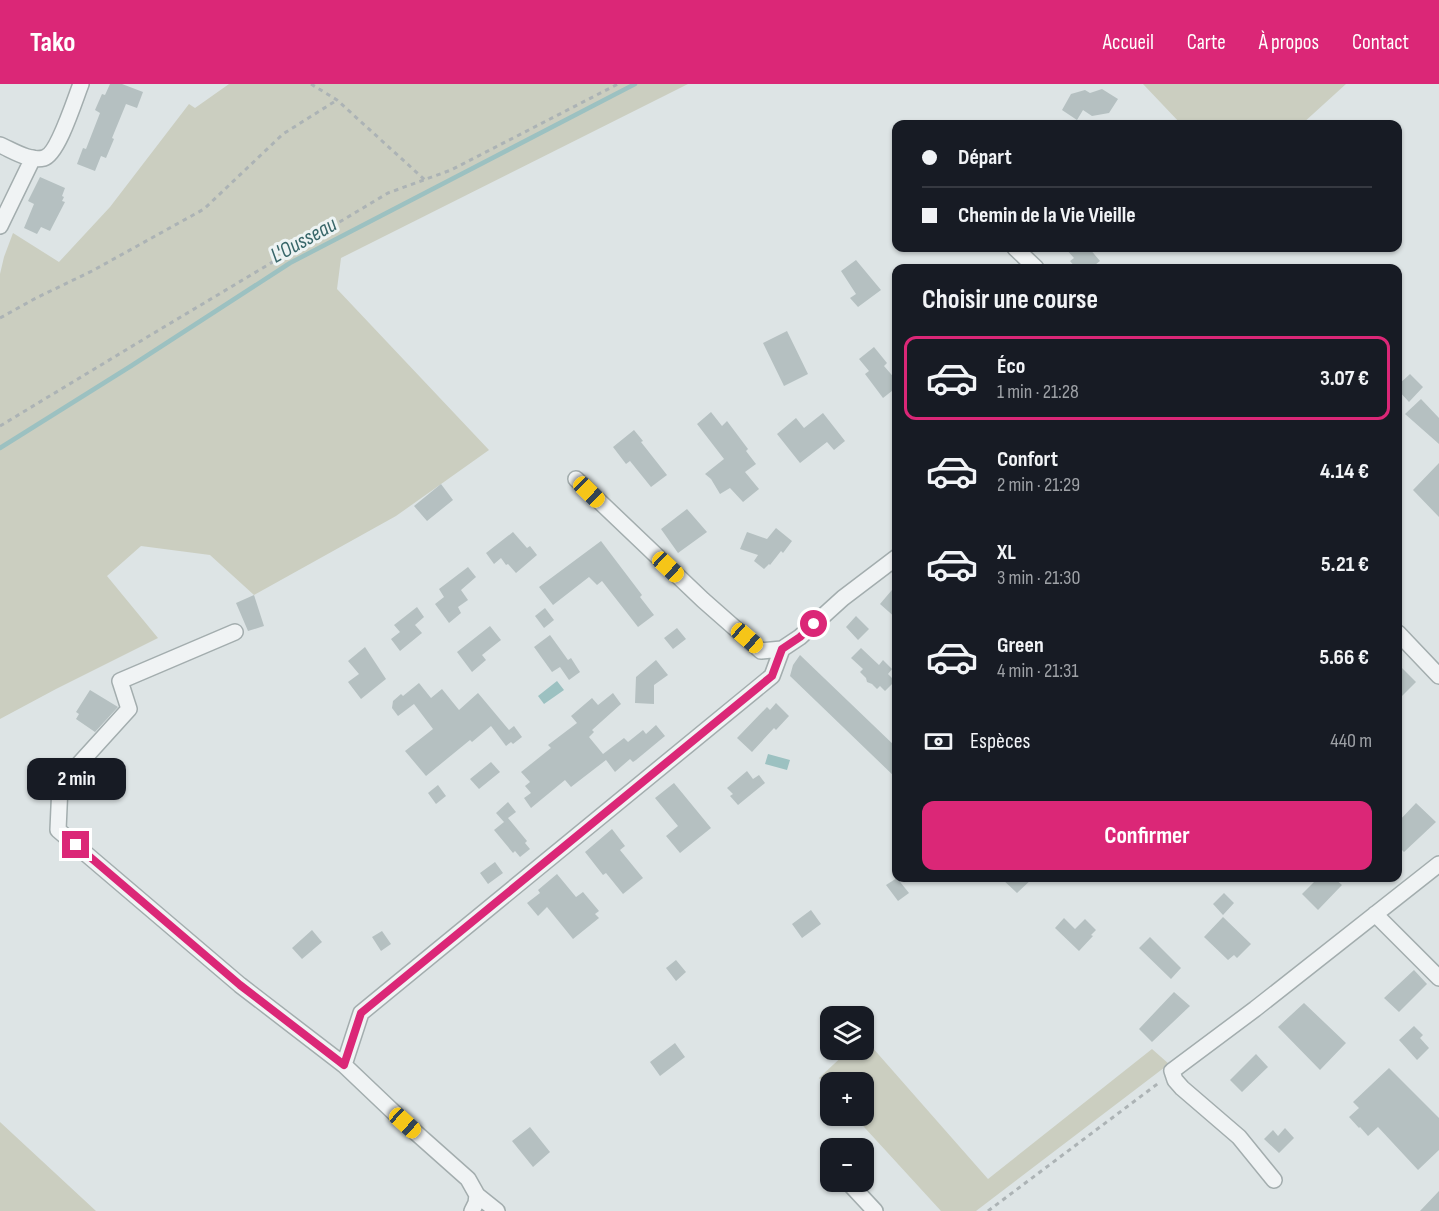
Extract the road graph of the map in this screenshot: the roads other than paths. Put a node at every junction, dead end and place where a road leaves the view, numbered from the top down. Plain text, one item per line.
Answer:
1 (81, 84) edge
2 (0, 145) edge
3 (33, 158) junction
4 (0, 226) edge
5 (1019, 252) edge
6 (1032, 264) edge
7 (576, 479) dead end
8 (892, 561) edge
9 (235, 632) dead end
10 (1402, 637) edge
11 (782, 649) junction
12 (1439, 676) edge
13 (1439, 864) edge
14 (1375, 914) junction
15 (1439, 978) edge
16 (344, 1065) junction
17 (1274, 1180) dead end
18 (857, 1192) edge
19 (477, 1195) junction
20 (472, 1211) edge
21 (497, 1211) edge
22 (875, 1211) edge

1 - 3 street
2 - 3 street
3 - 4 street
5 - 6 street
7 - 11 street
8 - 11 street
9 - 16 street
10 - 12 street
11 - 16 street
13 - 14 street
14 - 15 street
14 - 17 street
16 - 19 street
18 - 22 street
19 - 20 street
19 - 21 street

